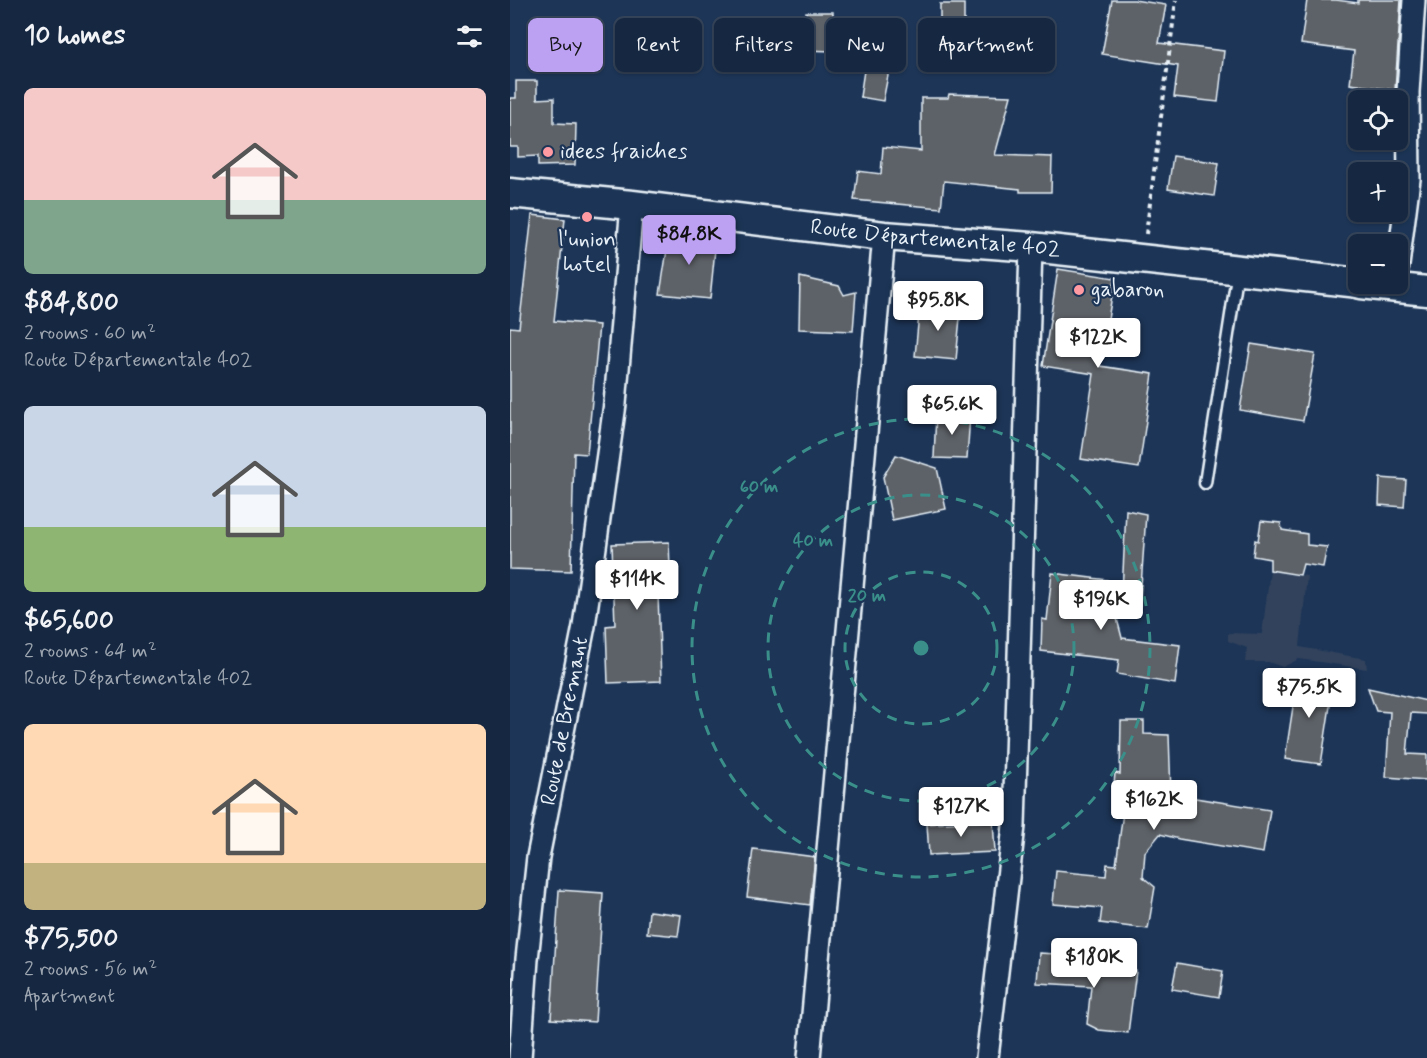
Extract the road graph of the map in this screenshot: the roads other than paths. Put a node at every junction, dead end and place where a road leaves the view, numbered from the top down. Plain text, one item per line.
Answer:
1 (1414, 0) edge
2 (510, 193) edge
3 (632, 205) junction
4 (1402, 234) edge
5 (884, 237) junction
6 (1030, 248) junction
7 (1238, 270) junction
8 (1348, 282) edge
9 (1408, 284) edge
10 (1427, 291) edge
11 (1205, 483) dead end
12 (520, 1058) edge
13 (809, 1058) edge
14 (987, 1058) edge

1 - 4 street
2 - 3 main road, Route Départementale 402
3 - 5 main road, Route Départementale 402
3 - 12 street, Route de Bremant
5 - 6 main road, Route Départementale 402
5 - 13 street
6 - 7 main road, Route Départementale 402
6 - 14 street
7 - 8 main road, Route Départementale 402
7 - 11 lane
9 - 10 main road, Route Départementale 402

